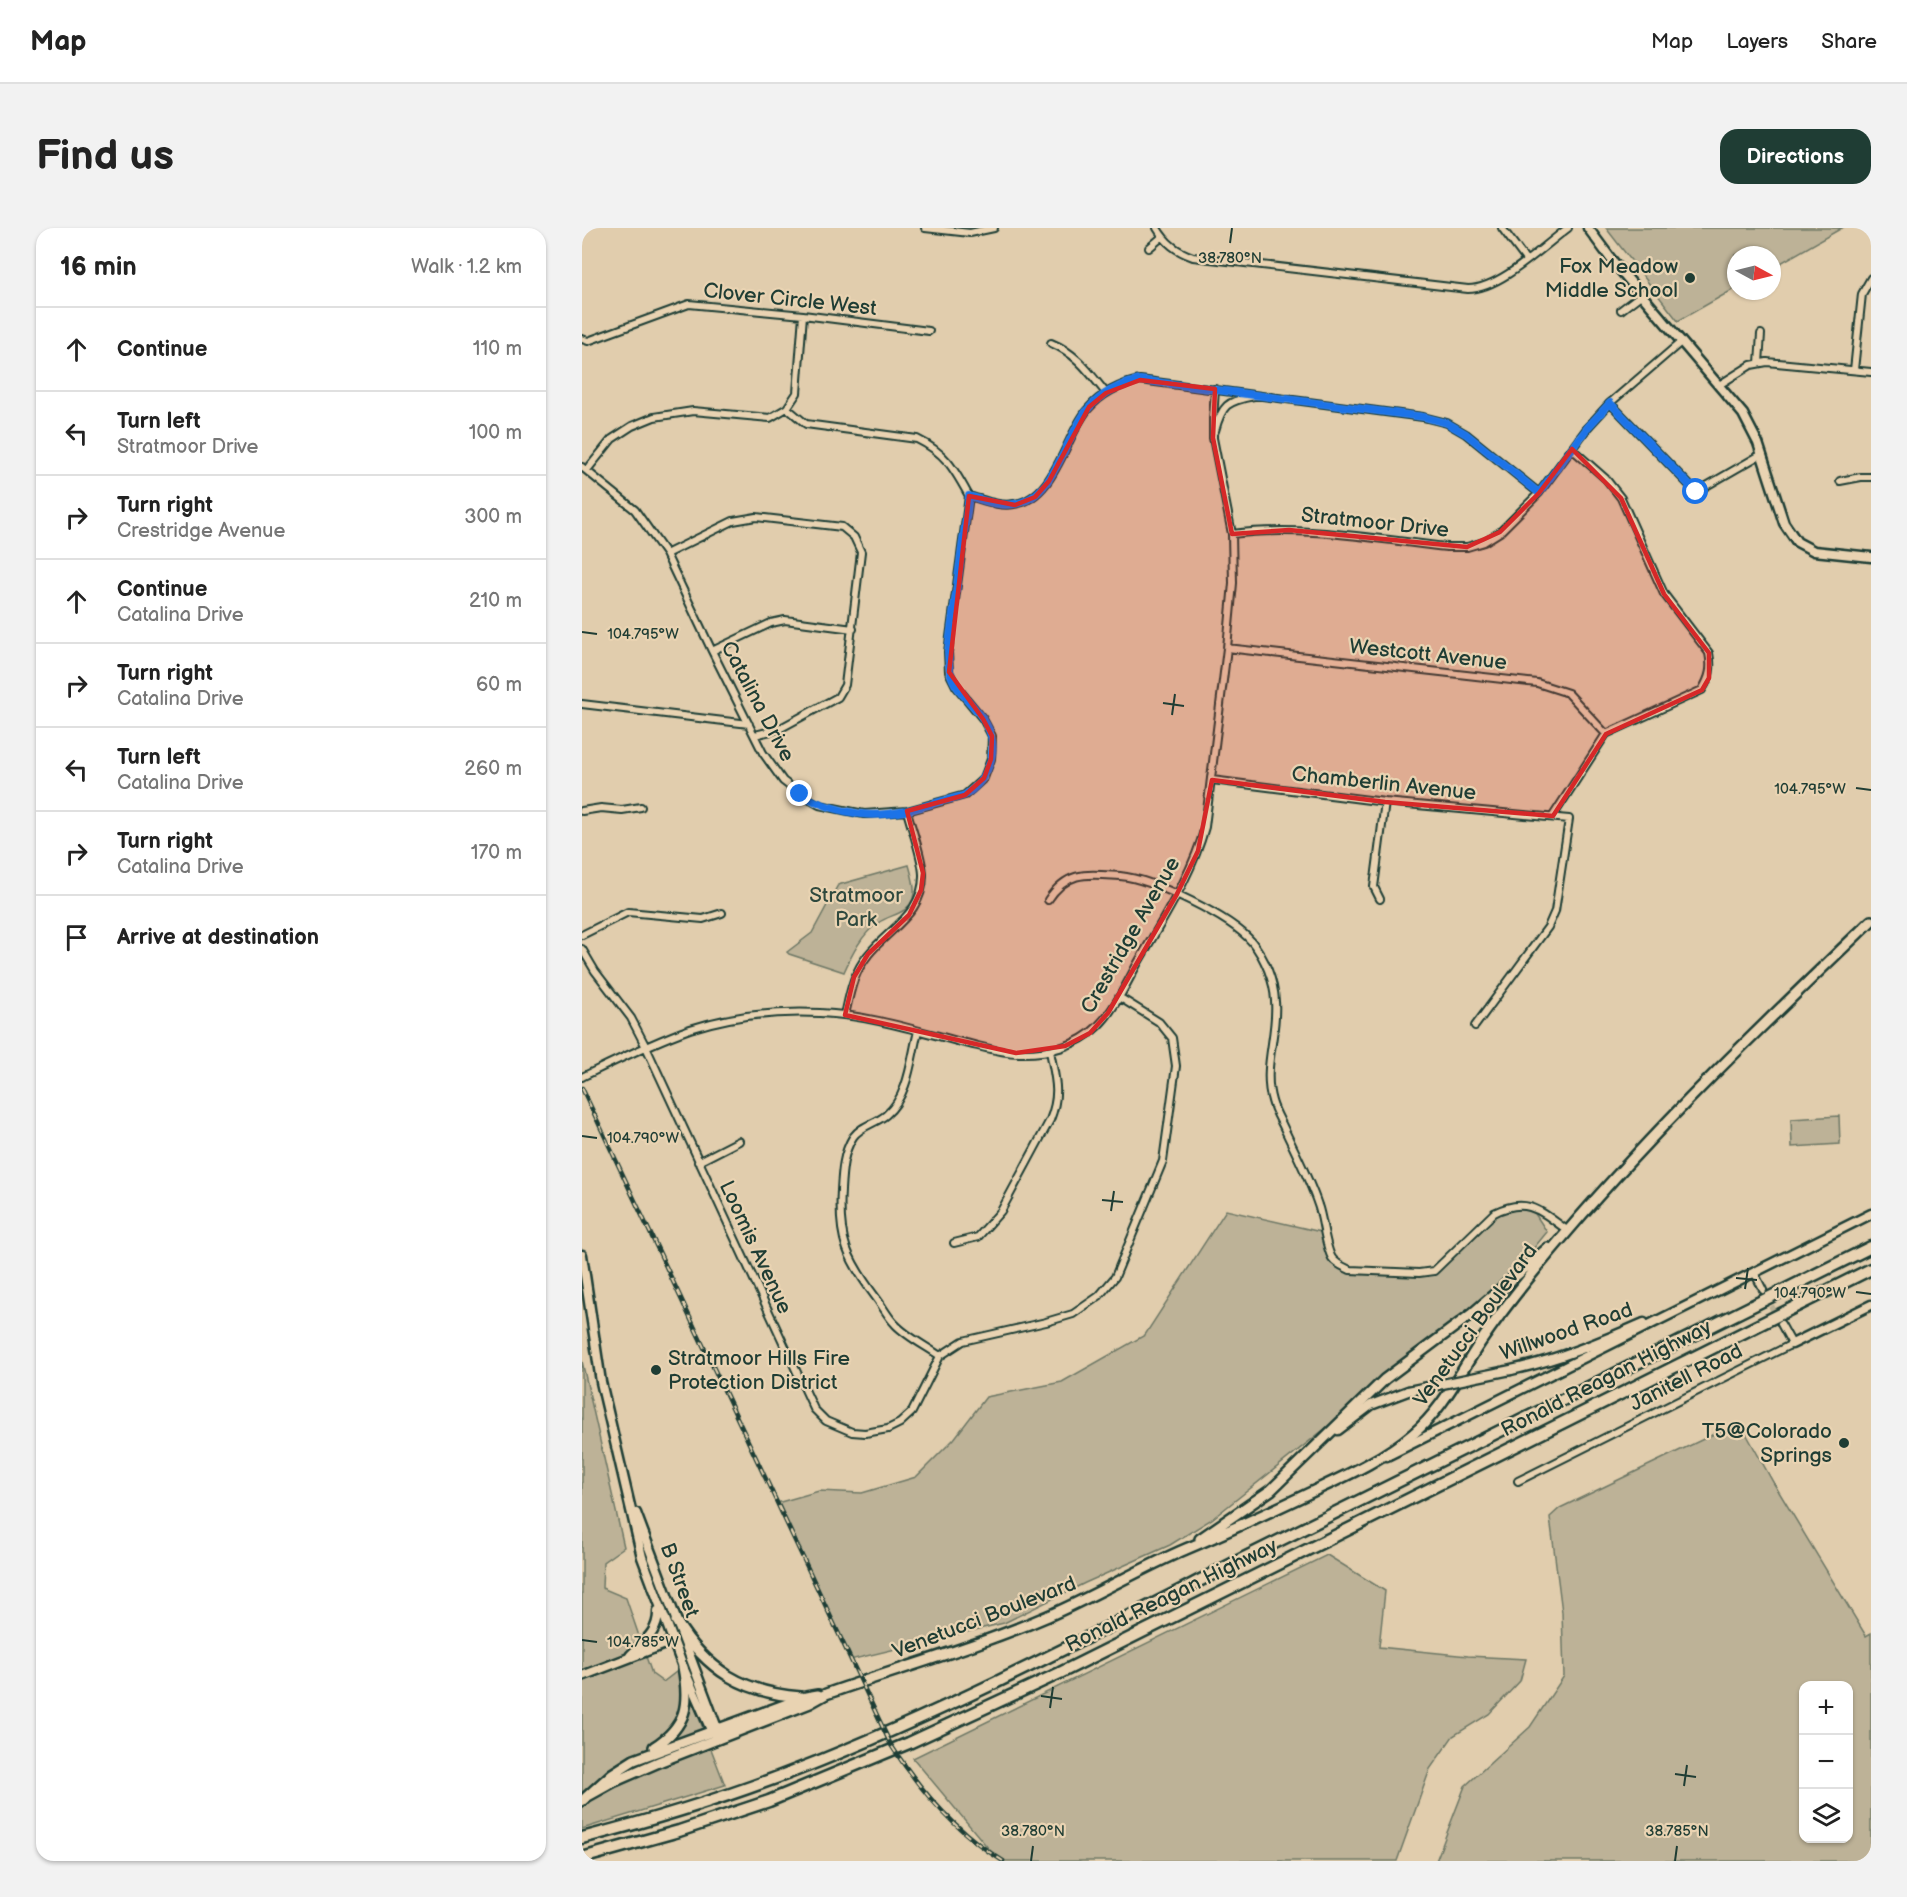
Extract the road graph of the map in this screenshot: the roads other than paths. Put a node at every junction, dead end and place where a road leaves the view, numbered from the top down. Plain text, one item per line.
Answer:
1 (924, 228) edge
2 (994, 228) edge
3 (1157, 228) edge
4 (1502, 228) edge
5 (1568, 228) edge
6 (1588, 228) edge
7 (1162, 237) junction
8 (1149, 248) dead end
9 (1526, 260) junction
10 (1871, 278) edge
11 (1642, 294) junction
12 (1621, 310) dead end
13 (803, 315) junction
14 (929, 332) dead end
15 (1761, 334) dead end
16 (582, 339) edge
17 (1681, 342) junction
18 (1051, 344) dead end
19 (1760, 363) junction
20 (1854, 370) junction
21 (1871, 372) edge
22 (1719, 385) junction
23 (1215, 389) junction
24 (1106, 393) junction
25 (1259, 394) junction
26 (1610, 403) junction
27 (787, 408) junction
28 (1214, 438) junction
29 (1572, 449) junction
30 (1762, 454) junction
31 (584, 468) edge
32 (1871, 477) edge
33 (1840, 481) dead end
34 (1539, 493) junction
35 (969, 496) junction
36 (1232, 534) junction
37 (666, 554) junction
38 (1871, 557) edge
39 (853, 629) junction
40 (1227, 648) junction
41 (711, 651) junction
42 (582, 704) edge
43 (749, 724) junction
44 (1606, 734) junction
45 (755, 735) junction
46 (1212, 780) junction
47 (1384, 802) junction
48 (641, 807) dead end
49 (582, 811) edge
50 (907, 812) junction
51 (1553, 816) junction
52 (1177, 894) junction
53 (1380, 899) dead end
54 (1048, 900) dead end
55 (722, 913) dead end
56 (1871, 921) edge
57 (582, 935) edge
58 (582, 948) edge
59 (1119, 997) junction
60 (845, 1015) junction
61 (1475, 1026) dead end
62 (918, 1031) junction
63 (646, 1047) junction
64 (1050, 1051) junction
65 (582, 1077) edge
66 (739, 1141) dead end
67 (698, 1162) junction
68 (1871, 1214) edge
69 (1568, 1231) junction
70 (954, 1243) dead end
71 (1871, 1247) edge
72 (582, 1255) edge
73 (1871, 1269) edge
74 (1754, 1272) junction
75 (1763, 1290) tunnel mouth
76 (1871, 1305) edge
77 (1667, 1315) junction
78 (1781, 1324) tunnel mouth
79 (1792, 1344) junction
80 (940, 1356) junction
81 (1314, 1449) junction
82 (1351, 1473) junction
83 (622, 1475) junction
84 (1518, 1481) dead end
85 (1183, 1550) junction
86 (657, 1601) junction
87 (676, 1621) junction
88 (673, 1641) junction
89 (628, 1658) junction
90 (683, 1667) junction
91 (582, 1676) edge
92 (826, 1694) junction
93 (806, 1697) junction
94 (715, 1732) junction
95 (634, 1760) junction
96 (585, 1798) edge
97 (582, 1838) edge
98 (582, 1858) edge

1 - 2 street
3 - 7 street
4 - 9 street
5 - 9 street
6 - 11 main road
7 - 8 street
7 - 9 street
10 - 20 street
11 - 12 street
11 - 17 main road
13 - 14 street, Clover Circle West
13 - 16 street, Clover Circle West
13 - 27 street
15 - 19 street
17 - 22 main road
17 - 26 street, Stratmoor Drive
18 - 24 street
19 - 20 street
19 - 22 street
20 - 21 street
22 - 30 main road
23 - 24 street
23 - 25 street, Crestridge Avenue
23 - 28 street, Crestridge Avenue
24 - 35 street
25 - 28 street, Crestridge Avenue
25 - 34 street, Crestridge Avenue
26 - 29 street, Stratmoor Drive
26 - 30 street
27 - 31 street
27 - 35 street
28 - 36 street, Crestridge Avenue
29 - 34 street, Stratmoor Drive
29 - 44 street
30 - 38 main road
31 - 37 street, Catalina Drive
32 - 33 street
34 - 36 street, Stratmoor Drive
35 - 50 street, Catalina Drive
36 - 40 street, Crestridge Avenue
37 - 39 street
37 - 41 street, Catalina Drive
39 - 41 street
39 - 45 street
40 - 44 street, Westcott Avenue
40 - 46 street, Crestridge Avenue
41 - 43 street, Catalina Drive
42 - 43 street
43 - 45 street, Catalina Drive
44 - 51 street
45 - 50 street, Catalina Drive
46 - 47 street, Chamberlin Avenue
46 - 52 street, Crestridge Avenue
47 - 51 street, Chamberlin Avenue
47 - 53 street
48 - 49 street
50 - 60 street
51 - 61 street, Chamberlin Avenue
52 - 54 street
52 - 59 street, Crestridge Avenue
52 - 69 street
55 - 57 street
56 - 69 main road, Venetucci Boulevard
58 - 63 street, Loomis Avenue
59 - 64 street, Crestridge Avenue
59 - 80 street
60 - 62 street, Crestridge Avenue
60 - 63 street, Crestridge Avenue
62 - 64 street, Crestridge Avenue
62 - 80 street
63 - 65 street, Crestridge Avenue
63 - 67 street, Loomis Avenue
64 - 70 street
66 - 67 street
67 - 80 street, Loomis Avenue
68 - 74 main road, Willwood Road
69 - 81 main road, Venetucci Boulevard
69 - 82 main road, Venetucci Boulevard
71 - 97 highway, Ronald Reagan Highway
72 - 83 main road, B Street
73 - 98 highway, Ronald Reagan Highway
74 - 75 street
74 - 77 main road, Willwood Road
76 - 79 main road, Janitell Road
77 - 81 main road, Willwood Road, bridge
77 - 82 main road, Willwood Road
78 - 79 street
79 - 84 street, Janitell Road
81 - 85 main road, Venetucci Boulevard
82 - 85 main road, Venetucci Boulevard
83 - 86 main road, B Street
83 - 87 main road, B Street
85 - 92 main road, Venetucci Boulevard
86 - 88 main road, B Street
86 - 89 main road
87 - 93 main road
87 - 94 main road, B Street
88 - 89 main road
88 - 90 main road, B Street
89 - 91 main road
90 - 94 main road, B Street
90 - 95 main road
92 - 93 main road, Venetucci Boulevard
92 - 94 main road, Venetucci Boulevard
93 - 94 main road, Venetucci Boulevard
94 - 95 main road
94 - 96 main road
95 - 96 main road

